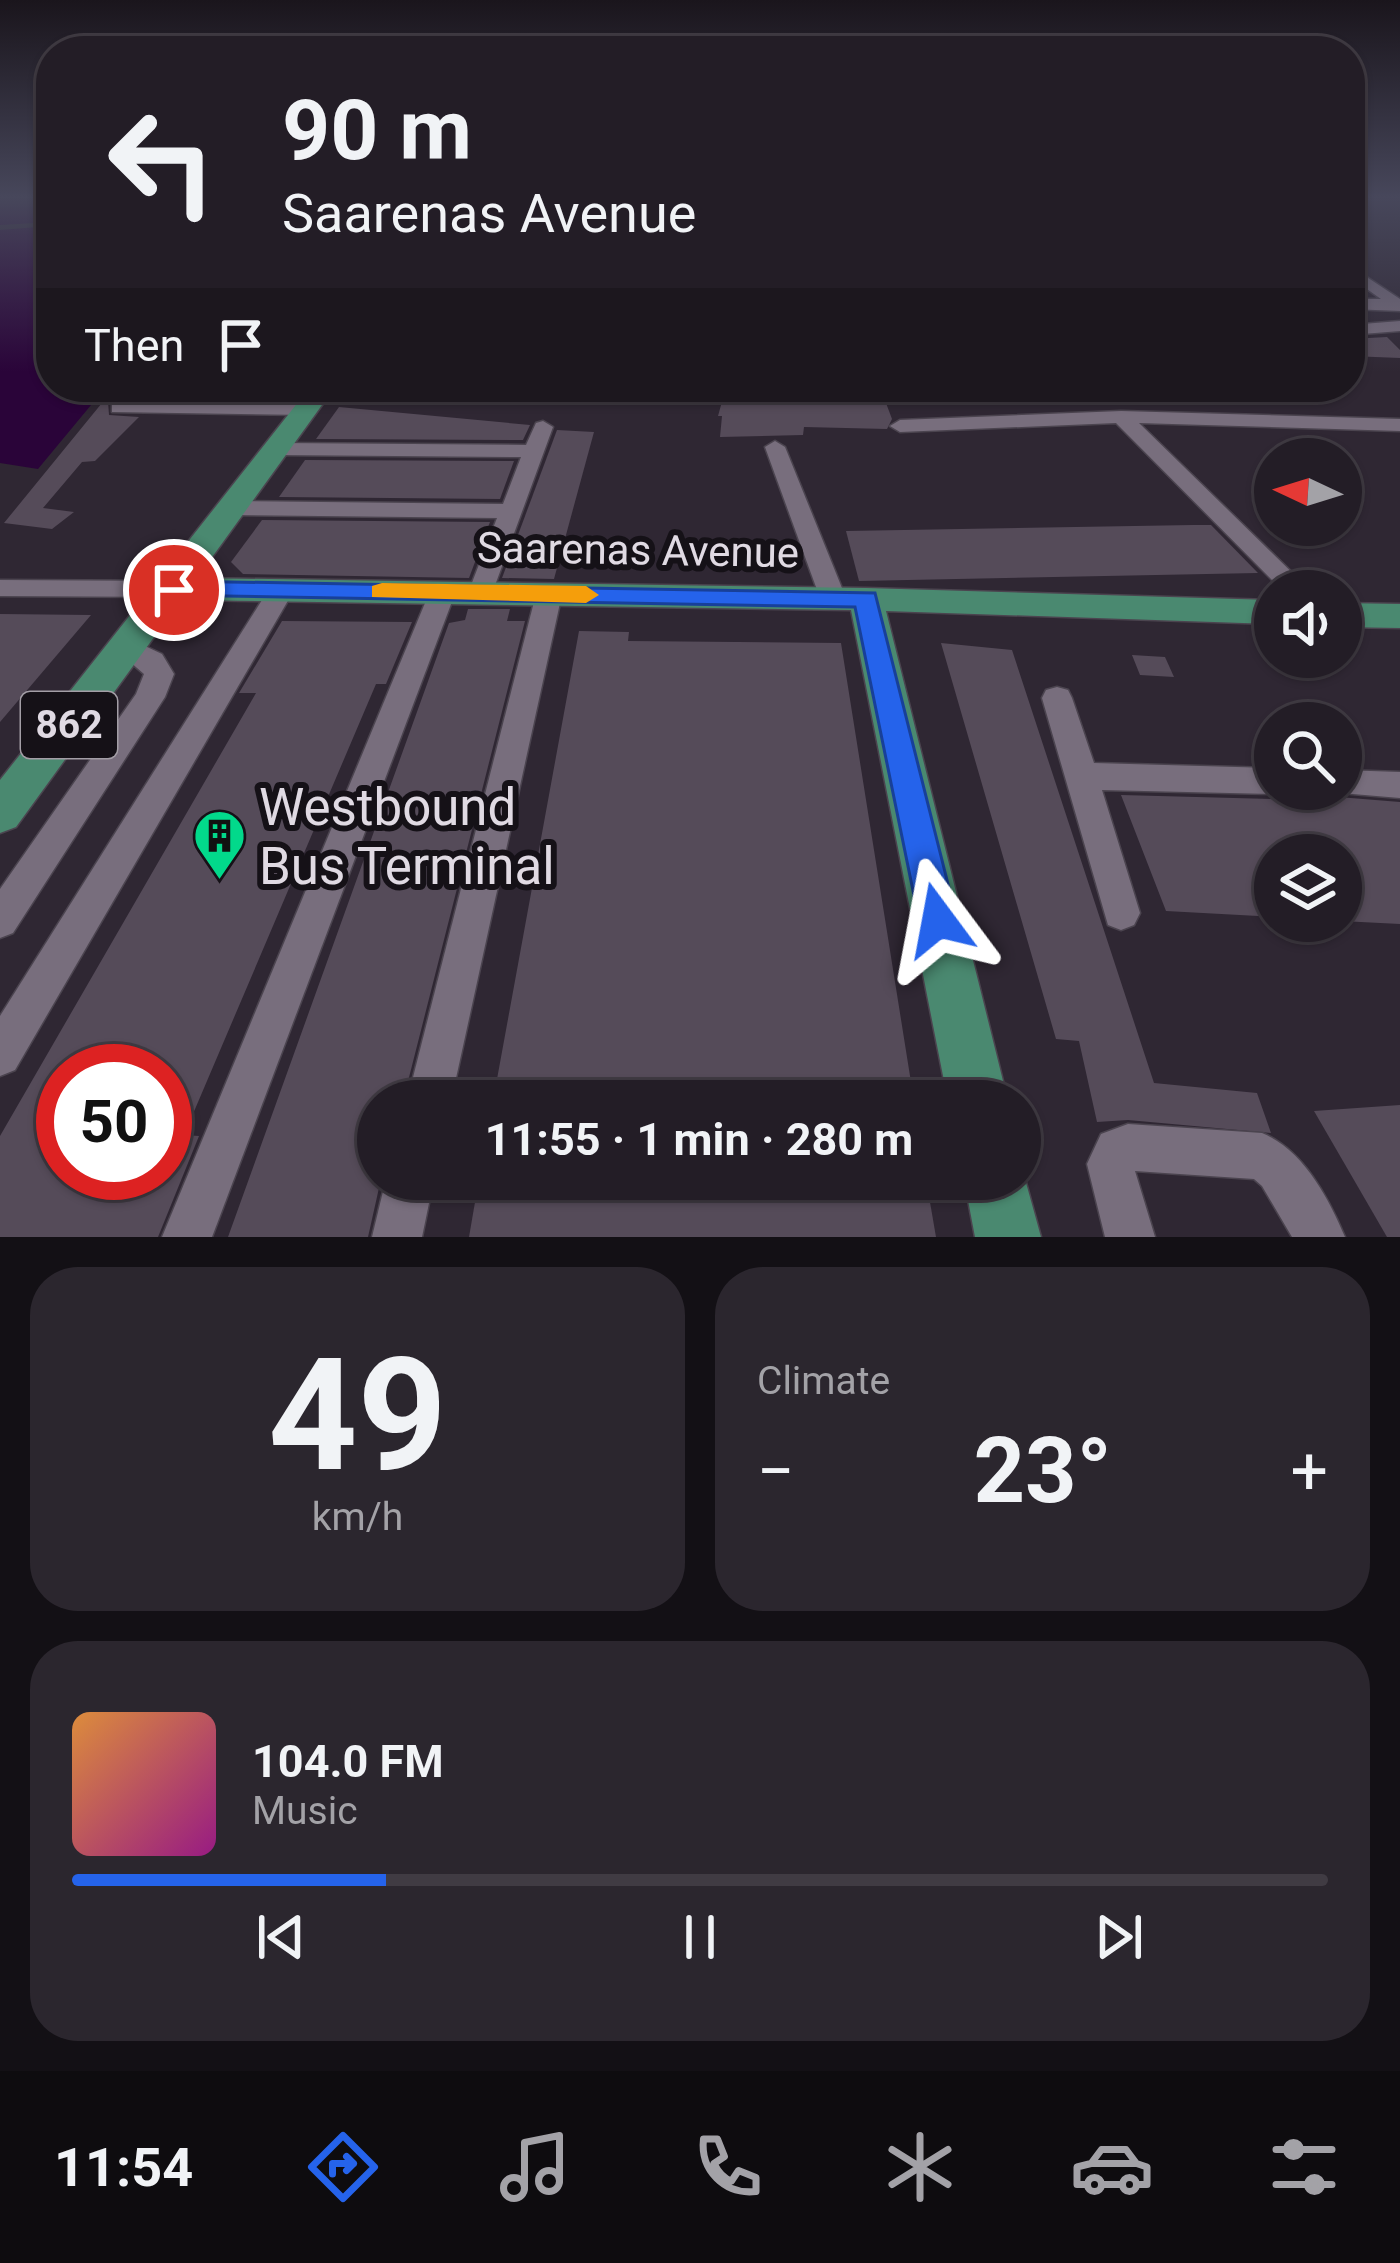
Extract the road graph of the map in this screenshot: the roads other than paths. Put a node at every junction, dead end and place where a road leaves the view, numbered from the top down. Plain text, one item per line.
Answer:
1 (1365, 281) edge
2 (1365, 304) edge
3 (1399, 305) edge
4 (1400, 326) edge
5 (1365, 329) edge
6 (237, 402) edge
7 (312, 402) edge
8 (119, 408) dead end
9 (1121, 417) junction
10 (1400, 425) edge
11 (901, 426) dead end
12 (543, 427) dead end
13 (776, 447) dead end
14 (279, 448) junction
15 (533, 451) junction
16 (234, 508) junction
17 (510, 512) junction
18 (206, 546) junction
19 (1277, 570) edge
20 (0, 588) edge
21 (174, 590) junction
22 (234, 591) junction
23 (443, 591) junction
24 (280, 592) junction
25 (481, 592) junction
26 (549, 594) junction
27 (849, 598) junction
28 (1254, 611) edge
29 (1362, 615) edge
30 (1400, 616) edge
31 (133, 642) junction
32 (1057, 698) dead end
33 (42, 760) junction
34 (0, 768) edge
35 (1082, 776) junction
36 (1254, 781) edge
37 (1362, 784) edge
38 (1400, 785) edge
39 (0, 814) edge
40 (1121, 913) dead end
41 (0, 921) edge
42 (0, 1055) edge
43 (434, 1080) edge
44 (973, 1080) edge
45 (405, 1200) edge
46 (1001, 1200) edge
47 (187, 1237) edge
48 (397, 1237) edge
49 (1009, 1237) edge
50 (1130, 1237) edge
51 (1320, 1237) edge

1 - 3 street
2 - 3 street
4 - 5 street
6 - 8 street
7 - 14 main road, 862
9 - 10 street
9 - 11 street
9 - 19 street
12 - 15 street
13 - 27 street
14 - 15 street
14 - 16 main road, 862
15 - 17 street
16 - 17 street
16 - 18 main road, 862
17 - 25 street
18 - 21 main road, 862
18 - 22 main road
20 - 21 street, Saarenas Avenue
21 - 22 main road, Saarenas Avenue
21 - 31 main road, 862
22 - 24 main road, Saarenas Avenue
22 - 31 main road
23 - 24 main road, Saarenas Avenue
23 - 25 main road, Saarenas Avenue
23 - 47 street
24 - 42 street
25 - 26 main road, Saarenas Avenue
26 - 27 main road, Saarenas Avenue
26 - 43 street
27 - 28 main road, Saarenas Avenue
27 - 44 main road
29 - 30 main road
31 - 33 main road, 862
31 - 41 street
32 - 35 street
33 - 34 street
33 - 39 main road, 862
35 - 36 street
35 - 40 street
37 - 38 street
45 - 48 street
46 - 49 main road
50 - 51 street

